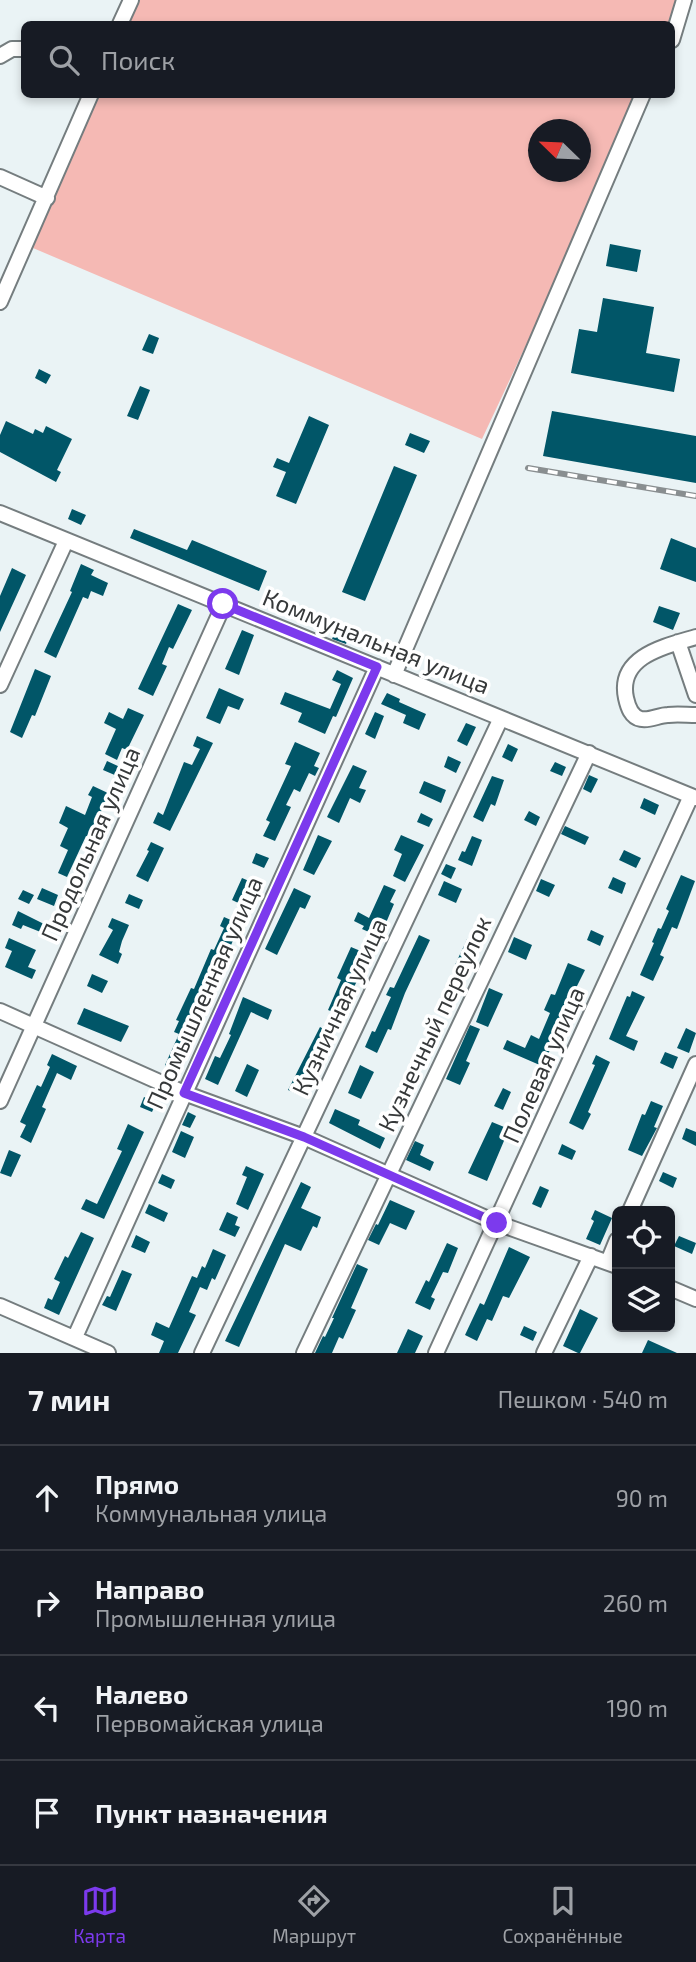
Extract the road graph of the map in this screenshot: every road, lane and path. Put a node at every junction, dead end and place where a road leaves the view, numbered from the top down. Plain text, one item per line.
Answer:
1 (131, 0) edge
2 (684, 0) edge
3 (121, 21) edge
4 (675, 28) edge
5 (21, 49) edge
6 (0, 55) edge
7 (88, 98) edge
8 (641, 98) edge
9 (0, 177) edge
10 (47, 198) junction
11 (0, 302) edge
12 (0, 513) edge
13 (66, 541) junction
14 (223, 604) junction
15 (696, 637) edge
16 (677, 642) junction
17 (377, 667) junction
18 (394, 674) junction
19 (0, 685) edge
20 (696, 695) edge
21 (696, 715) edge
22 (500, 718) junction
23 (589, 753) junction
24 (694, 797) edge
25 (0, 1012) edge
26 (35, 1026) junction
27 (696, 1064) edge
28 (184, 1093) junction
29 (0, 1101) edge
30 (304, 1137) junction
31 (388, 1176) junction
32 (632, 1206) edge
33 (497, 1223) junction
34 (590, 1256) junction
35 (612, 1264) edge
36 (675, 1290) edge
37 (696, 1298) edge
38 (0, 1306) edge
39 (75, 1338) junction
40 (108, 1353) edge
41 (202, 1353) edge
42 (304, 1353) edge
43 (436, 1353) edge
44 (544, 1353) edge

1 - 3 street
2 - 4 street
5 - 6 street
7 - 10 street
8 - 18 street
9 - 10 street
10 - 11 street
12 - 13 street, Коммунальная улица
13 - 14 street, Коммунальная улица
13 - 19 street
14 - 17 street, Коммунальная улица
14 - 26 street, Продольная улица
15 - 16 street
16 - 20 street
16 - 21 street
17 - 18 street, Коммунальная улица
17 - 28 street, Промышленная улица
18 - 22 street, Коммунальная улица
22 - 23 street, Коммунальная улица
22 - 30 street, Кузничная улица
23 - 24 street, Коммунальная улица
23 - 31 street, Кузнечный переулок
24 - 33 street, Полевая улица
25 - 26 street
26 - 28 street
26 - 29 street, Продольная улица
27 - 32 street
28 - 30 street
28 - 39 street, Промышленная улица
30 - 31 street
30 - 41 street, Кузничная улица
31 - 33 street
31 - 42 street, Кузнечный переулок
33 - 34 street
33 - 43 street, Полевая улица
34 - 35 street
34 - 44 street
36 - 37 street
38 - 39 street
39 - 40 street

